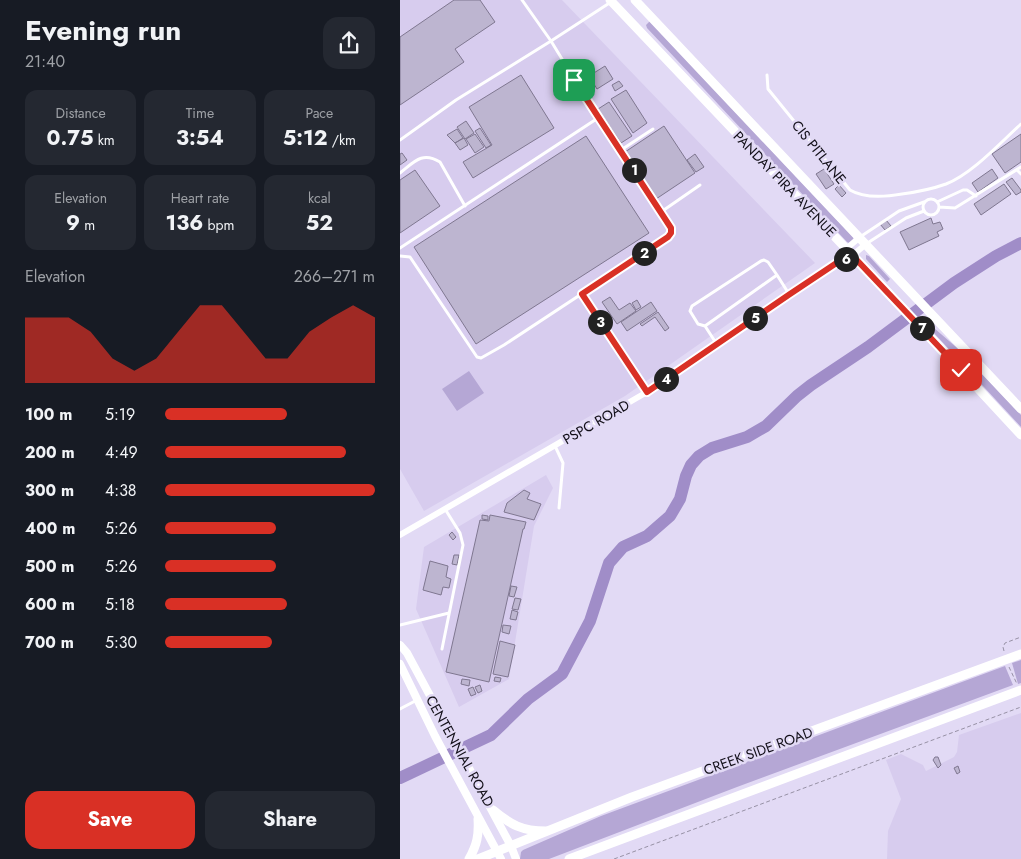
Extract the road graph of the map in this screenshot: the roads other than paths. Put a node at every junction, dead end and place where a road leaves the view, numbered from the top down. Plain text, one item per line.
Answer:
1 (522, 0) edge
2 (612, 0) edge
3 (635, 0) edge
4 (551, 41) junction
5 (767, 76) dead end
6 (598, 118) junction
7 (1021, 124) edge
8 (653, 129) dead end
9 (400, 140) edge
10 (621, 150) junction
11 (1019, 168) edge
12 (400, 173) edge
13 (1021, 174) edge
14 (700, 185) dead end
15 (976, 196) junction
16 (924, 202) junction
17 (937, 202) junction
18 (465, 206) junction
19 (939, 207) junction
20 (924, 211) junction
21 (661, 212) junction
22 (870, 230) junction
23 (875, 238) junction
24 (863, 240) junction
25 (400, 248) edge
26 (849, 252) junction
27 (400, 256) edge
28 (777, 275) junction
29 (582, 294) junction
30 (790, 294) junction
31 (705, 326) junction
32 (717, 344) junction
33 (647, 392) junction
34 (1021, 409) edge
35 (1021, 435) edge
36 (555, 446) junction
37 (559, 508) dead end
38 (444, 509) junction
39 (400, 535) edge
40 (449, 613) junction
41 (400, 625) edge
42 (400, 645) edge
43 (442, 649) dead end
44 (1021, 654) edge
45 (400, 664) edge
46 (1021, 690) edge
47 (418, 700) junction
48 (400, 709) edge
49 (493, 810) junction
50 (478, 819) junction
51 (551, 831) junction
52 (511, 846) junction
53 (585, 854) junction
54 (499, 856) edge
55 (470, 859) edge
56 (478, 859) edge
57 (516, 859) edge
58 (569, 859) edge
59 (575, 859) edge

1 - 4 lane
2 - 4 lane
2 - 26 main road, PANDAY PIRA AVENUE
3 - 24 main road, PANDAY PIRA AVENUE
4 - 6 lane
4 - 9 lane
5 - 7 lane, CIS PITLANE
6 - 10 lane
6 - 18 lane
8 - 10 lane
10 - 21 lane
11 - 13 lane
11 - 15 lane
12 - 18 lane
14 - 21 lane
15 - 17 lane
15 - 19 lane
16 - 17 lane
16 - 20 lane
16 - 22 lane
17 - 19 lane
18 - 25 lane
19 - 20 lane
20 - 23 lane
21 - 29 lane
22 - 23 lane
22 - 24 lane
23 - 24 lane
24 - 26 street, PSPC ROAD
24 - 34 main road, PANDAY PIRA AVENUE
26 - 30 street, PSPC ROAD
26 - 35 main road, PANDAY PIRA AVENUE
27 - 29 lane
28 - 30 lane
28 - 31 lane
28 - 31 lane
29 - 33 lane
30 - 32 street, PSPC ROAD
31 - 32 lane
32 - 33 street, PSPC ROAD
33 - 36 street, PSPC ROAD
36 - 37 lane
36 - 38 street, PSPC ROAD
38 - 39 street, PSPC ROAD
38 - 40 lane
40 - 41 lane
40 - 43 lane
42 - 49 street, CENTENNIAL ROAD
44 - 51 main road, CREEK SIDE ROAD
45 - 47 street, CENTENNIAL ROAD
46 - 53 main road
47 - 48 lane
47 - 50 street, CENTENNIAL ROAD
49 - 51 main road
49 - 52 street, CENTENNIAL ROAD
50 - 54 street, CENTENNIAL ROAD
50 - 55 main road
51 - 52 main road, CREEK SIDE ROAD
52 - 54 main road, CREEK SIDE ROAD
52 - 57 street, CENTENNIAL ROAD
53 - 58 main road
53 - 59 main road
54 - 56 main road, CREEK SIDE ROAD

